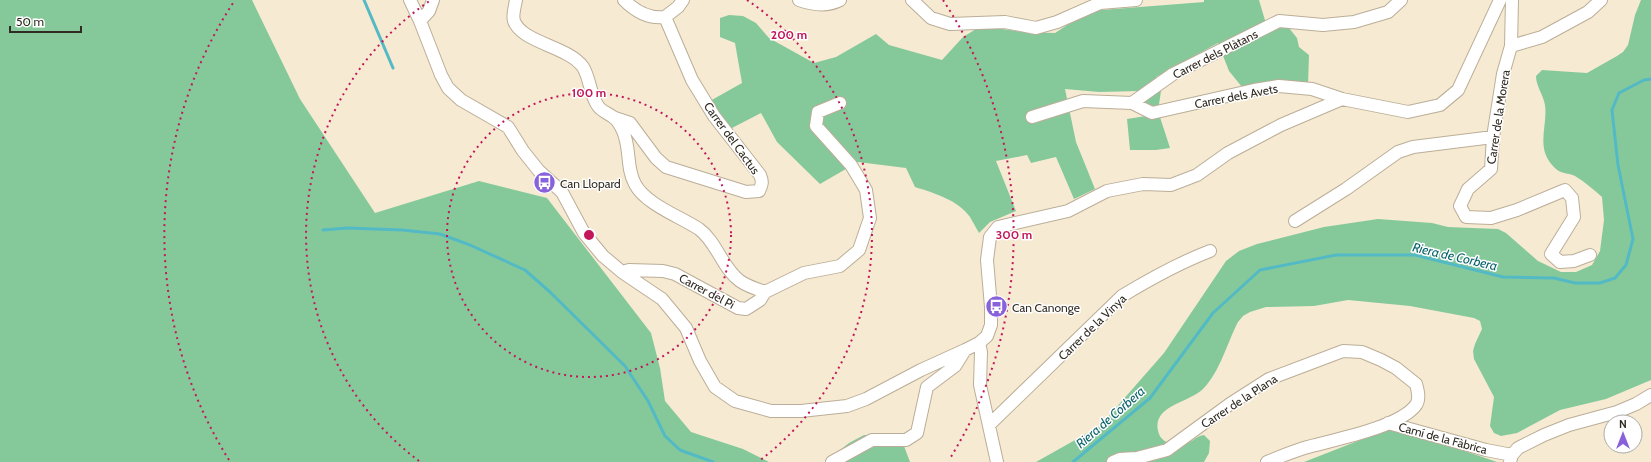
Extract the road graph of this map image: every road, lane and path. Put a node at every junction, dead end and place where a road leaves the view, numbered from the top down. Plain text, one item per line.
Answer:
1 (410, 0) edge
2 (433, 0) edge
3 (516, 0) edge
4 (624, 0) edge
5 (683, 0) edge
6 (799, 0) edge
7 (840, 0) edge
8 (912, 0) edge
9 (1136, 0) edge
10 (1401, 0) edge
11 (1500, 0) edge
12 (1512, 0) edge
13 (1601, 0) edge
14 (665, 17) junction
15 (420, 21) junction
16 (1511, 46) junction
17 (1342, 99) junction
18 (840, 103) dead end
19 (1132, 103) junction
20 (1032, 117) dead end
21 (615, 118) junction
22 (1493, 137) junction
23 (1295, 221) dead end
24 (1210, 251) dead end
25 (1590, 254) dead end
26 (622, 272) junction
27 (765, 292) junction
28 (979, 343) junction
29 (965, 350) junction
30 (1651, 395) edge
31 (1388, 423) junction
32 (989, 425) junction
33 (1511, 458) edge
34 (832, 462) edge
35 (997, 462) edge
36 (1114, 462) edge
37 (1267, 462) edge

1 - 15 street
2 - 15 street
3 - 21 street
4 - 14 street
5 - 14 street
6 - 7 street
8 - 9 street
10 - 19 street, Carrer dels Plàtans
11 - 17 street, Carrer dels Avets
12 - 16 street, Carrer de la Morera
13 - 16 street
14 - 21 street, Carrer del Cactus
15 - 26 street
16 - 22 street, Carrer de la Morera
17 - 19 street, Carrer dels Avets
17 - 28 street
18 - 27 street, Carrer del Pi
19 - 20 street
21 - 27 street
22 - 23 street
22 - 25 street, Carrer de la Morera
24 - 32 street, Carrer de la Vinya
26 - 27 street, Carrer del Pi
26 - 29 street
28 - 29 street
28 - 32 street
29 - 34 street
30 - 33 street, Camí de la Fàbrica
31 - 33 street, Camí de la Fàbrica
31 - 36 street, Carrer de la Plana
31 - 37 street, Carrer de la Plana
32 - 35 street

